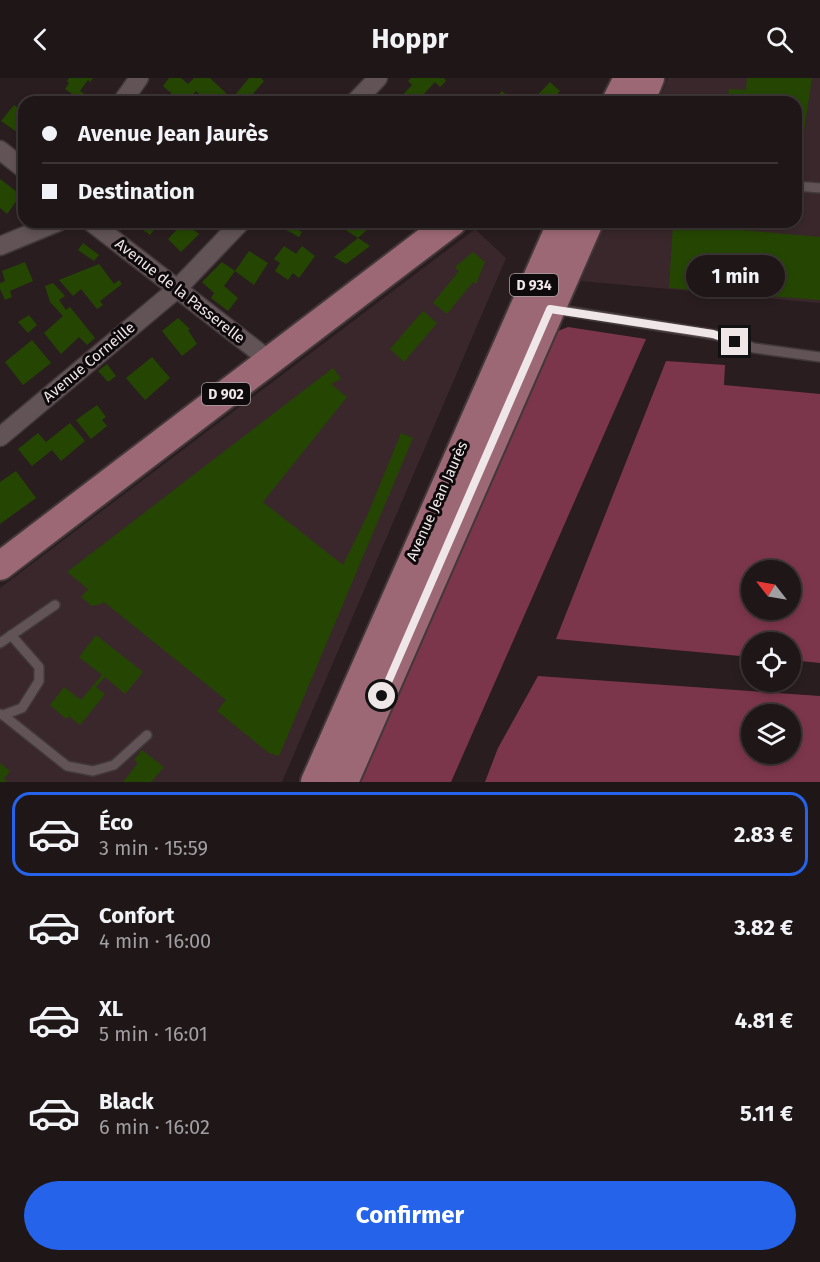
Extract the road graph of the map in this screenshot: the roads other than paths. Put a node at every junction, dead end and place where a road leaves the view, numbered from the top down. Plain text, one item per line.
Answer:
1 (139, 78) edge
2 (378, 78) edge
3 (650, 78) edge
4 (622, 95) edge
5 (126, 96) edge
6 (361, 96) edge
7 (0, 150) edge
8 (18, 164) edge
9 (802, 186) edge
10 (820, 188) edge
11 (44, 228) edge
12 (99, 228) edge
13 (235, 228) edge
14 (444, 228) edge
15 (559, 228) edge
16 (586, 228) edge
17 (0, 246) edge
18 (178, 288) junction
19 (550, 309) junction
20 (820, 357) edge
21 (269, 360) junction
22 (0, 437) edge
23 (0, 566) edge
24 (55, 605) dead end
25 (11, 636) junction
26 (0, 643) edge
27 (2, 715) edge
28 (147, 735) dead end
29 (315, 782) edge
30 (344, 782) edge

1 - 5 street
2 - 6 street
3 - 4 main road
7 - 8 street
9 - 10 lane
11 - 17 street
12 - 18 street, Avenue de la Passerelle
13 - 18 street, Avenue Corneille
14 - 21 main road, D 902
15 - 29 main road, Avenue Jean Jaurès / D 934
16 - 19 main road, Avenue Jean Jaurès / D 934
18 - 21 street, Avenue de la Passerelle
18 - 22 street, Avenue Corneille
19 - 20 lane
19 - 30 main road, Avenue Jean Jaurès / D 934
21 - 23 main road, D 902
24 - 25 lane
25 - 26 lane
25 - 27 lane
27 - 28 lane

